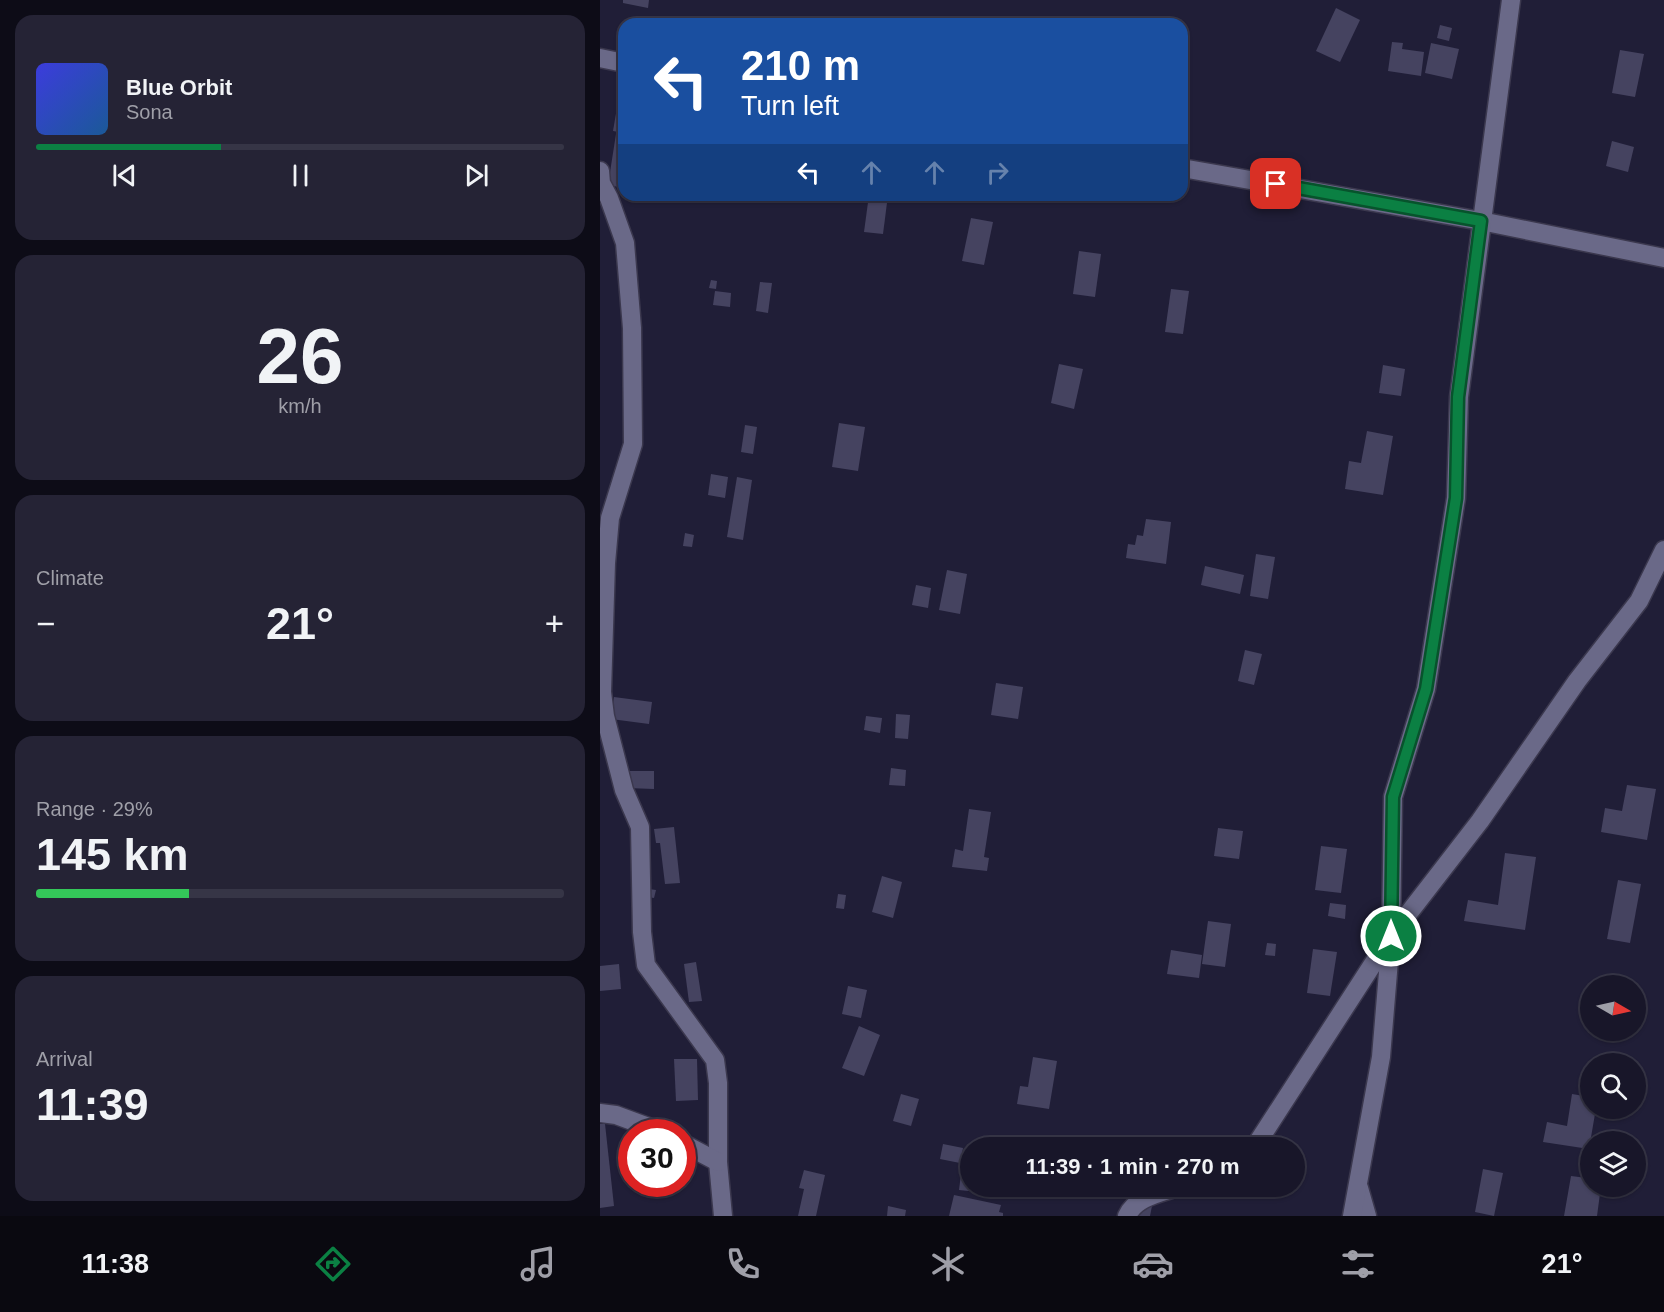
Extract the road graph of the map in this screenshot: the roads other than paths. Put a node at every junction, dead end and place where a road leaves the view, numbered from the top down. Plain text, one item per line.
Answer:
1 (1511, 0) edge
2 (600, 58) edge
3 (618, 62) edge
4 (1188, 169) edge
5 (600, 171) edge
6 (1481, 221) junction
7 (1664, 258) edge
8 (1664, 550) edge
9 (1391, 936) junction
10 (600, 1113) edge
11 (627, 1119) edge
12 (1261, 1137) edge
13 (696, 1150) edge
14 (718, 1162) junction
15 (1358, 1184) junction
16 (1147, 1197) edge
17 (723, 1216) edge
18 (1127, 1216) edge
19 (1352, 1216) edge
20 (1367, 1216) edge

1 - 6 street
2 - 3 street
4 - 6 street
5 - 14 street
6 - 7 street
6 - 9 street
8 - 9 street
9 - 12 street
9 - 15 street
10 - 11 street
13 - 14 street
14 - 17 street
15 - 19 street
15 - 20 street
16 - 18 street

